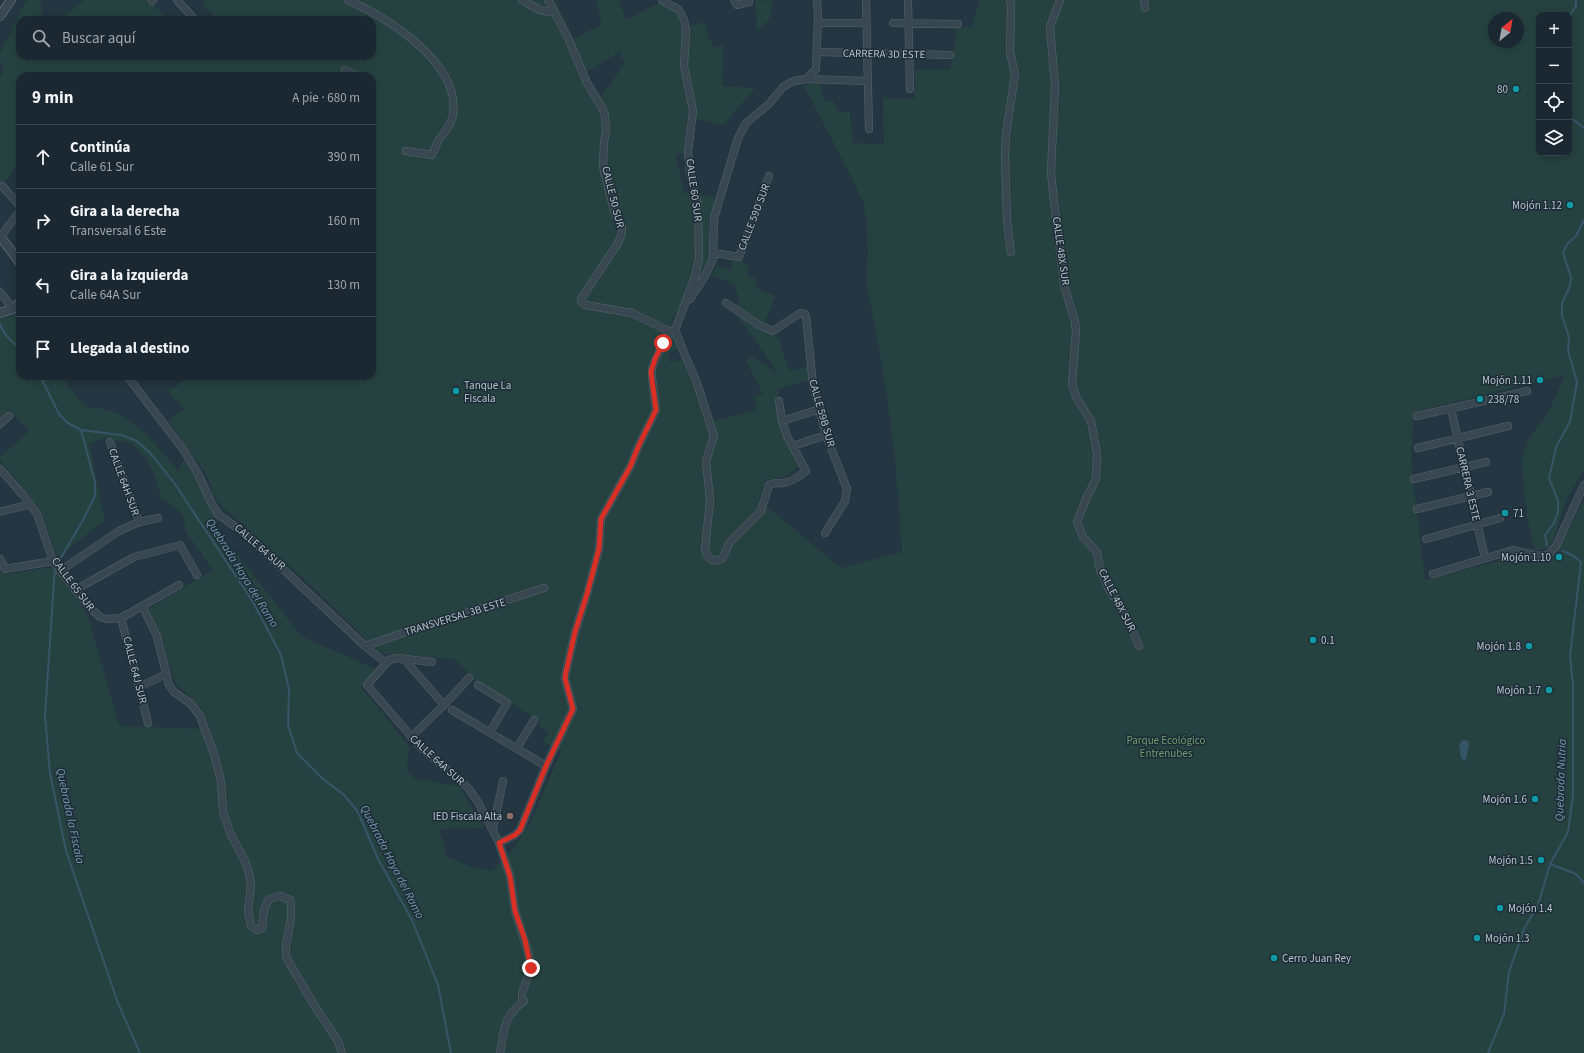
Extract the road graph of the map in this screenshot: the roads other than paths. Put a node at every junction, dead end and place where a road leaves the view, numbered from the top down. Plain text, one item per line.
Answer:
1 (11, 0) edge
2 (177, 0) edge
3 (348, 0) edge
4 (522, 0) edge
5 (548, 0) edge
6 (662, 0) edge
7 (817, 0) edge
8 (866, 0) edge
9 (908, 0) edge
10 (1010, 0) edge
11 (1060, 0) edge
12 (749, 2) dead end
13 (735, 3) edge
14 (553, 11) junction
15 (0, 16) edge
16 (192, 16) edge
17 (818, 23) junction
18 (866, 23) junction
19 (893, 23) dead end
20 (909, 24) junction
21 (958, 24) dead end
22 (818, 52) junction
23 (867, 53) junction
24 (909, 54) junction
25 (950, 55) dead end
26 (345, 70) dead end
27 (349, 72) edge
28 (806, 79) junction
29 (868, 81) junction
30 (910, 89) dead end
31 (869, 129) dead end
32 (406, 151) dead end
33 (769, 176) dead end
34 (2, 186) dead end
35 (16, 202) edge
36 (16, 216) edge
37 (0, 236) edge
38 (1011, 252) dead end
39 (714, 253) junction
40 (16, 258) edge
41 (0, 292) edge
42 (726, 303) dead end
43 (16, 306) edge
44 (13, 309) junction
45 (683, 309) junction
46 (0, 314) edge
47 (673, 331) junction
48 (130, 380) edge
49 (1527, 391) dead end
50 (779, 400) dead end
51 (820, 409) junction
52 (1451, 409) junction
53 (9, 416) dead end
54 (1417, 416) dead end
55 (782, 421) junction
56 (0, 424) edge
57 (1508, 426) dead end
58 (826, 435) junction
59 (1458, 439) junction
60 (110, 442) dead end
61 (793, 446) junction
62 (1418, 448) dead end
63 (1486, 462) dead end
64 (1464, 467) junction
65 (0, 469) edge
66 (1414, 479) dead end
67 (1584, 485) edge
68 (1488, 492) dead end
69 (1471, 496) junction
70 (30, 504) junction
71 (1417, 509) dead end
72 (0, 512) edge
73 (158, 518) dead end
74 (1500, 518) dead end
75 (138, 522) junction
76 (1477, 525) junction
77 (825, 534) dead end
78 (1426, 539) dead end
79 (1485, 558) junction
80 (0, 559) edge
81 (53, 561) junction
82 (60, 571) junction
83 (1433, 574) dead end
84 (197, 575) dead end
85 (180, 585) dead end
86 (544, 588) dead end
87 (75, 590) junction
88 (142, 606) junction
89 (121, 618) junction
90 (365, 646) junction
91 (1139, 646) dead end
92 (401, 659) junction
93 (432, 662) dead end
94 (386, 663) junction
95 (166, 674) junction
96 (469, 678) dead end
97 (478, 685) dead end
98 (139, 687) junction
99 (444, 705) junction
100 (452, 710) dead end
101 (534, 720) dead end
102 (148, 722) dead end
103 (490, 732) junction
104 (411, 737) junction
105 (517, 748) junction
106 (546, 766) junction
107 (503, 781) dead end
108 (492, 829) junction
109 (499, 843) junction
110 (342, 1053) edge
111 (500, 1053) edge

1 - 15 street
2 - 16 street
3 - 32 street
4 - 14 street
5 - 14 street, CALLE 50 SUR
6 - 45 street, CALLE 60 SUR
7 - 17 street
8 - 18 street
9 - 20 street
10 - 38 street
11 - 91 street, CALLE 48X SUR
12 - 13 street
14 - 47 street, CALLE 50 SUR
17 - 18 street
17 - 22 street
18 - 23 street
19 - 20 street
20 - 21 street
20 - 24 street
22 - 23 street, CARRERA 3D ESTE
22 - 28 street
23 - 24 street, CARRERA 3D ESTE
23 - 29 street
24 - 25 street, CARRERA 3D ESTE
24 - 30 street
26 - 27 street
28 - 29 street
28 - 39 street
29 - 31 street
33 - 39 street, CALLE 59D SUR
34 - 35 street
36 - 37 street
37 - 40 street
39 - 45 street
41 - 44 street
42 - 51 street, CALLE 59B SUR
43 - 44 street
44 - 46 street
45 - 47 street, CALLE 60 SUR
47 - 61 street
47 - 106 street, CALLE 60 SUR
48 - 90 street, CALLE 64 SUR
49 - 52 street
50 - 55 street
51 - 55 street
51 - 58 street, CALLE 59B SUR
52 - 54 street
52 - 59 street, CARRERA 3 ESTE
53 - 56 street
55 - 61 street
57 - 59 street
58 - 61 street
58 - 77 street, CALLE 59B SUR
59 - 62 street
59 - 64 street, CARRERA 3 ESTE
60 - 75 street, CALLE 64H SUR
63 - 64 street
64 - 66 street
64 - 69 street, CARRERA 3 ESTE
65 - 70 street, CALLE 65 SUR
67 - 79 street
68 - 69 street
69 - 71 street
69 - 76 street, CARRERA 3 ESTE
70 - 72 street
70 - 81 street, CALLE 65 SUR
73 - 75 street
74 - 76 street
75 - 82 street
76 - 78 street
76 - 79 street, CARRERA 3 ESTE
79 - 83 street
80 - 81 street
81 - 82 street, CALLE 65 SUR
82 - 87 street, CALLE 65 SUR
84 - 87 street
85 - 88 street
86 - 90 street, TRANSVERSAL 3B ESTE
87 - 89 street, CALLE 65 SUR
88 - 89 street
88 - 95 street
89 - 98 street, CALLE 64J SUR
90 - 94 street, CALLE 64 SUR
92 - 93 street
92 - 94 street
92 - 99 street
94 - 104 street, CALLE 64A SUR
95 - 98 street
95 - 110 street
96 - 99 street
97 - 103 street
98 - 102 street, CALLE 64J SUR
99 - 104 street
100 - 103 street
101 - 105 street
103 - 105 street
104 - 108 street, CALLE 64A SUR
105 - 106 street
106 - 109 street
107 - 108 street
108 - 109 street, CALLE 64A SUR
109 - 111 street, CALLE 64A SUR

